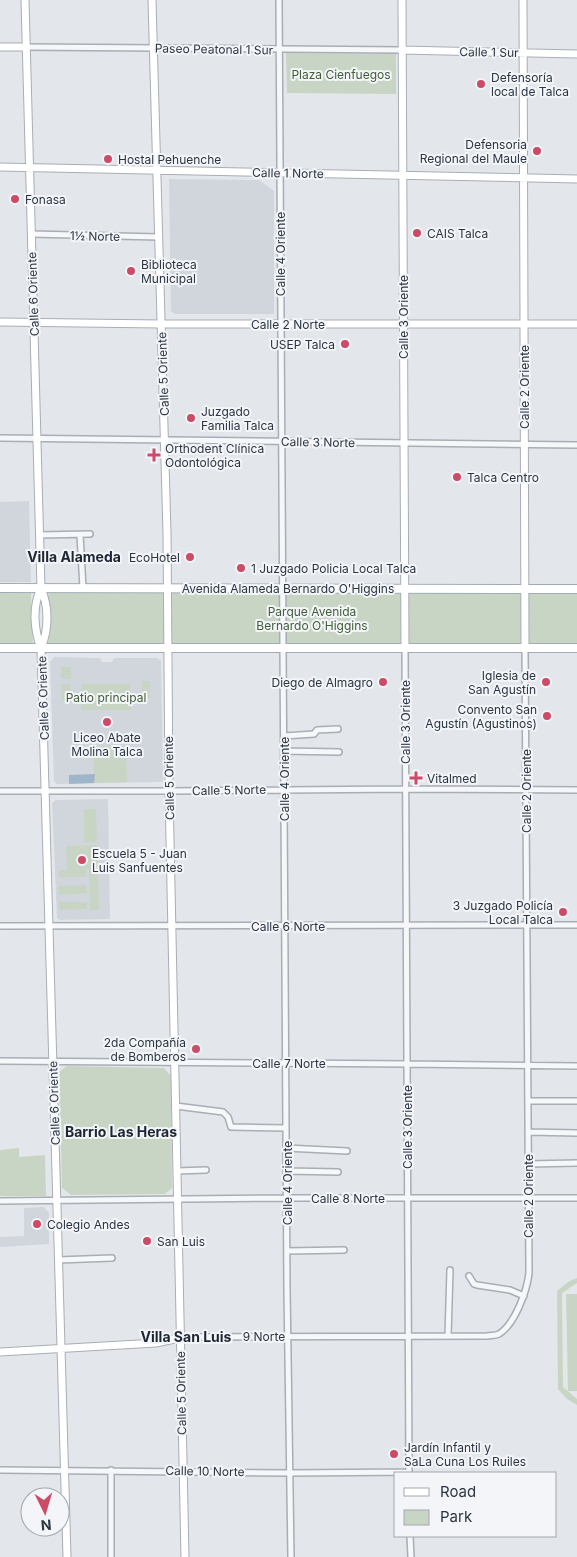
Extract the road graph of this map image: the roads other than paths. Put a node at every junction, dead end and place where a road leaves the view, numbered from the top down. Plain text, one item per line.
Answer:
1 (24, 0) edge
2 (152, 0) edge
3 (279, 0) edge
4 (402, 0) edge
5 (522, 0) edge
6 (0, 47) edge
7 (26, 47) junction
8 (154, 48) junction
9 (280, 49) junction
10 (402, 50) junction
11 (523, 53) junction
12 (577, 54) edge
13 (0, 167) edge
14 (29, 168) junction
15 (158, 170) junction
16 (280, 173) junction
17 (403, 176) junction
18 (523, 178) junction
19 (577, 179) edge
20 (31, 234) junction
21 (160, 237) junction
22 (0, 322) edge
23 (34, 322) junction
24 (162, 324) junction
25 (280, 324) junction
26 (403, 324) junction
27 (524, 324) junction
28 (577, 324) edge
29 (0, 438) edge
30 (37, 439) junction
31 (164, 440) junction
32 (282, 441) junction
33 (404, 442) junction
34 (524, 444) junction
35 (577, 445) edge
36 (90, 534) dead end
37 (39, 535) junction
38 (80, 535) junction
39 (0, 588) edge
40 (40, 588) junction
41 (83, 588) junction
42 (168, 588) junction
43 (283, 589) junction
44 (405, 589) junction
45 (525, 589) junction
46 (577, 589) edge
47 (0, 648) edge
48 (41, 648) junction
49 (168, 648) junction
50 (283, 648) junction
51 (405, 648) junction
52 (525, 648) junction
53 (577, 648) edge
54 (338, 729) dead end
55 (284, 736) junction
56 (284, 751) junction
57 (339, 752) dead end
58 (284, 789) junction
59 (406, 789) junction
60 (45, 790) junction
61 (525, 790) junction
62 (577, 790) edge
63 (0, 791) edge
64 (169, 791) junction
65 (0, 926) edge
66 (173, 926) junction
67 (285, 926) junction
68 (406, 926) junction
69 (527, 926) junction
70 (577, 926) edge
71 (49, 927) junction
72 (0, 1061) edge
73 (53, 1062) junction
74 (175, 1063) junction
75 (286, 1063) junction
76 (407, 1064) junction
77 (528, 1066) junction
78 (577, 1066) edge
79 (528, 1101) junction
80 (577, 1101) edge
81 (176, 1106) junction
82 (286, 1128) junction
83 (528, 1132) junction
84 (577, 1132) edge
85 (286, 1148) junction
86 (347, 1151) dead end
87 (528, 1164) junction
88 (577, 1164) edge
89 (206, 1170) dead end
90 (177, 1171) junction
91 (287, 1171) junction
92 (338, 1172) dead end
93 (178, 1198) junction
94 (287, 1198) junction
95 (408, 1198) junction
96 (528, 1198) junction
97 (577, 1198) edge
98 (0, 1200) edge
99 (57, 1200) junction
100 (344, 1250) dead end
101 (287, 1251) junction
102 (112, 1258) dead end
103 (58, 1260) junction
104 (450, 1270) dead end
105 (469, 1276) dead end
106 (524, 1296) junction
107 (288, 1336) junction
108 (409, 1336) junction
109 (448, 1336) junction
110 (180, 1338) junction
111 (61, 1348) junction
112 (0, 1352) edge
113 (0, 1470) edge
114 (64, 1470) junction
115 (111, 1470) junction
116 (183, 1471) junction
117 (409, 1472) edge
118 (290, 1473) junction
119 (394, 1473) edge
120 (410, 1537) edge
121 (67, 1557) edge
122 (111, 1557) edge
123 (185, 1557) edge
124 (291, 1557) edge
125 (411, 1557) edge

1 - 7 main road, Calle 6 Oriente
2 - 8 main road, Calle 5 Oriente
3 - 9 street, Calle 4 Oriente
4 - 10 main road, Calle 3 Oriente
5 - 11 main road, Calle 2 Oriente
6 - 7 main road
7 - 8 street, Paseo Peatonal 1 Sur
7 - 14 main road, Calle 6 Oriente
8 - 9 street, Paseo Peatonal 1 Sur
8 - 15 main road, Calle 5 Oriente
9 - 10 street, Paseo Peatonal 1 Sur
9 - 16 street, Calle 4 Oriente
10 - 11 main road, Calle 1 Sur
10 - 17 main road, Calle 3 Oriente
11 - 12 main road, Calle 1 Sur
11 - 18 main road, Calle 2 Oriente
13 - 14 main road, Calle 1 Norte
14 - 15 main road, Calle 1 Norte
14 - 20 main road, Calle 6 Oriente
15 - 16 main road, Calle 1 Norte
15 - 21 main road, Calle 5 Oriente
16 - 17 main road, Calle 1 Norte
16 - 25 street, Calle 4 Oriente
17 - 18 main road, Calle 1 Norte
17 - 26 main road, Calle 3 Oriente
18 - 19 main road, Calle 1 Norte
18 - 27 main road, Calle 2 Oriente
20 - 21 street, 1½ Norte
20 - 23 main road, Calle 6 Oriente
21 - 24 main road, Calle 5 Oriente
22 - 23 main road, Calle 2 Norte
23 - 24 main road, Calle 2 Norte
23 - 30 main road, Calle 6 Oriente
24 - 25 main road, Calle 2 Norte
24 - 31 main road, Calle 5 Oriente
25 - 26 main road, Calle 2 Norte
25 - 32 street, Calle 4 Oriente
26 - 27 main road, Calle 2 Norte
26 - 33 main road, Calle 3 Oriente
27 - 28 main road, Calle 2 Norte
27 - 34 main road, Calle 2 Oriente
29 - 30 street, Calle 3 Norte
30 - 31 street, Calle 3 Norte
30 - 37 main road, Calle 6 Oriente
31 - 32 street, Calle 3 Norte
31 - 42 main road, Calle 5 Oriente
32 - 33 street, Calle 3 Norte
32 - 43 street, Calle 4 Oriente
33 - 34 street, Calle 3 Norte
33 - 44 main road, Calle 3 Oriente
34 - 35 street, Calle 3 Norte
34 - 45 main road, Calle 2 Oriente
36 - 38 street
37 - 38 street
37 - 40 main road, Calle 6 Oriente
38 - 41 street
39 - 40 main road, Avenida Alameda Bernardo O'Higgins
40 - 41 main road, Avenida Alameda Bernardo O'Higgins
40 - 48 main road, Calle 6 Oriente
40 - 48 main road, Calle 6 Oriente
41 - 42 main road, Avenida Alameda Bernardo O'Higgins
42 - 43 main road, Avenida Alameda Bernardo O'Higgins
42 - 49 main road, Calle 5 Oriente
43 - 44 main road, Avenida Alameda Bernardo O'Higgins
43 - 50 street, Calle 4 Oriente
44 - 45 main road, Avenida Alameda Bernardo O'Higgins
44 - 51 main road, Calle 3 Oriente
45 - 46 main road, Avenida Alameda Bernardo O'Higgins
45 - 52 main road, Calle 2 Oriente
47 - 48 main road
48 - 49 main road
48 - 60 main road, Calle 6 Oriente
49 - 50 main road
49 - 64 main road, Calle 5 Oriente
50 - 51 main road
50 - 55 street, Calle 4 Oriente
51 - 52 main road
51 - 59 street, Calle 3 Oriente
52 - 53 main road
52 - 61 street, Calle 2 Oriente
54 - 55 street
55 - 56 street, Calle 4 Oriente
56 - 57 street
56 - 58 street, Calle 4 Oriente
58 - 59 street, Calle 5 Norte
58 - 64 street, Calle 5 Norte
58 - 67 street, Calle 4 Oriente
59 - 61 street, Calle 5 Norte
59 - 68 street, Calle 3 Oriente
60 - 63 street, Calle 5 Norte
60 - 64 street, Calle 5 Norte
60 - 71 main road, Calle 6 Oriente
61 - 62 street, Calle 5 Norte
61 - 69 street, Calle 2 Oriente
64 - 66 main road, Calle 5 Oriente
65 - 71 street, Calle 6 Norte
66 - 67 street, Calle 6 Norte
66 - 71 street, Calle 6 Norte
66 - 74 main road, Calle 5 Oriente
67 - 68 street, Calle 6 Norte
67 - 75 street, Calle 4 Oriente
68 - 69 street, Calle 6 Norte
68 - 76 street, Calle 3 Oriente
69 - 70 street, Calle 6 Norte
69 - 77 street, Calle 2 Oriente
71 - 73 main road, Calle 6 Oriente
72 - 73 street, Calle 7 Norte
73 - 74 street, Calle 7 Norte
73 - 99 main road, Calle 6 Oriente
74 - 75 street, Calle 7 Norte
74 - 81 main road, Calle 5 Oriente
75 - 76 street, Calle 7 Norte
75 - 82 street, Calle 4 Oriente
76 - 77 street, Calle 7 Norte
76 - 95 street, Calle 3 Oriente
77 - 78 street, Calle 7 Norte
77 - 79 street, Calle 2 Oriente
79 - 80 street
79 - 83 street, Calle 2 Oriente
81 - 82 street
81 - 90 main road, Calle 5 Oriente
82 - 85 street, Calle 4 Oriente
83 - 84 street
83 - 87 street, Calle 2 Oriente
85 - 86 street
85 - 91 street, Calle 4 Oriente
87 - 88 street
87 - 96 street, Calle 2 Oriente
89 - 90 street
90 - 93 main road, Calle 5 Oriente
91 - 92 street
91 - 94 street, Calle 4 Oriente
93 - 94 street, Calle 8 Norte
93 - 99 street, Calle 8 Norte
93 - 110 main road, Calle 5 Oriente
94 - 95 street, Calle 8 Norte
94 - 101 street, Calle 4 Oriente
95 - 96 street, Calle 8 Norte
95 - 108 street, Calle 3 Oriente
96 - 97 street, Calle 8 Norte
96 - 106 street, Calle 2 Oriente
98 - 99 street, Calle 8 Norte
99 - 103 main road, Calle 6 Oriente
100 - 101 street
101 - 107 street, Calle 4 Oriente
102 - 103 street
103 - 111 main road, Calle 6 Oriente
104 - 109 street
105 - 106 street
106 - 109 street, Calle 2 Oriente
107 - 108 street, 9 Norte
107 - 110 street, 9 Norte
107 - 118 street, Calle 4 Oriente
108 - 109 street, Calle 2 Oriente
108 - 117 street, Calle 3 Oriente
110 - 111 main road, 9 Norte
110 - 116 main road, Calle 5 Oriente
111 - 112 main road, 9 Norte
111 - 114 main road, Calle 6 Oriente
113 - 114 street, Calle 10 Norte
114 - 115 street, Calle 10 Norte
114 - 121 main road, Calle 6 Oriente
115 - 116 street, Calle 10 Norte
115 - 122 street
116 - 118 street, Calle 10 Norte
116 - 123 main road, Calle 5 Oriente
118 - 119 street, Calle 10 Norte
118 - 124 street, Calle 4 Oriente
120 - 125 street

